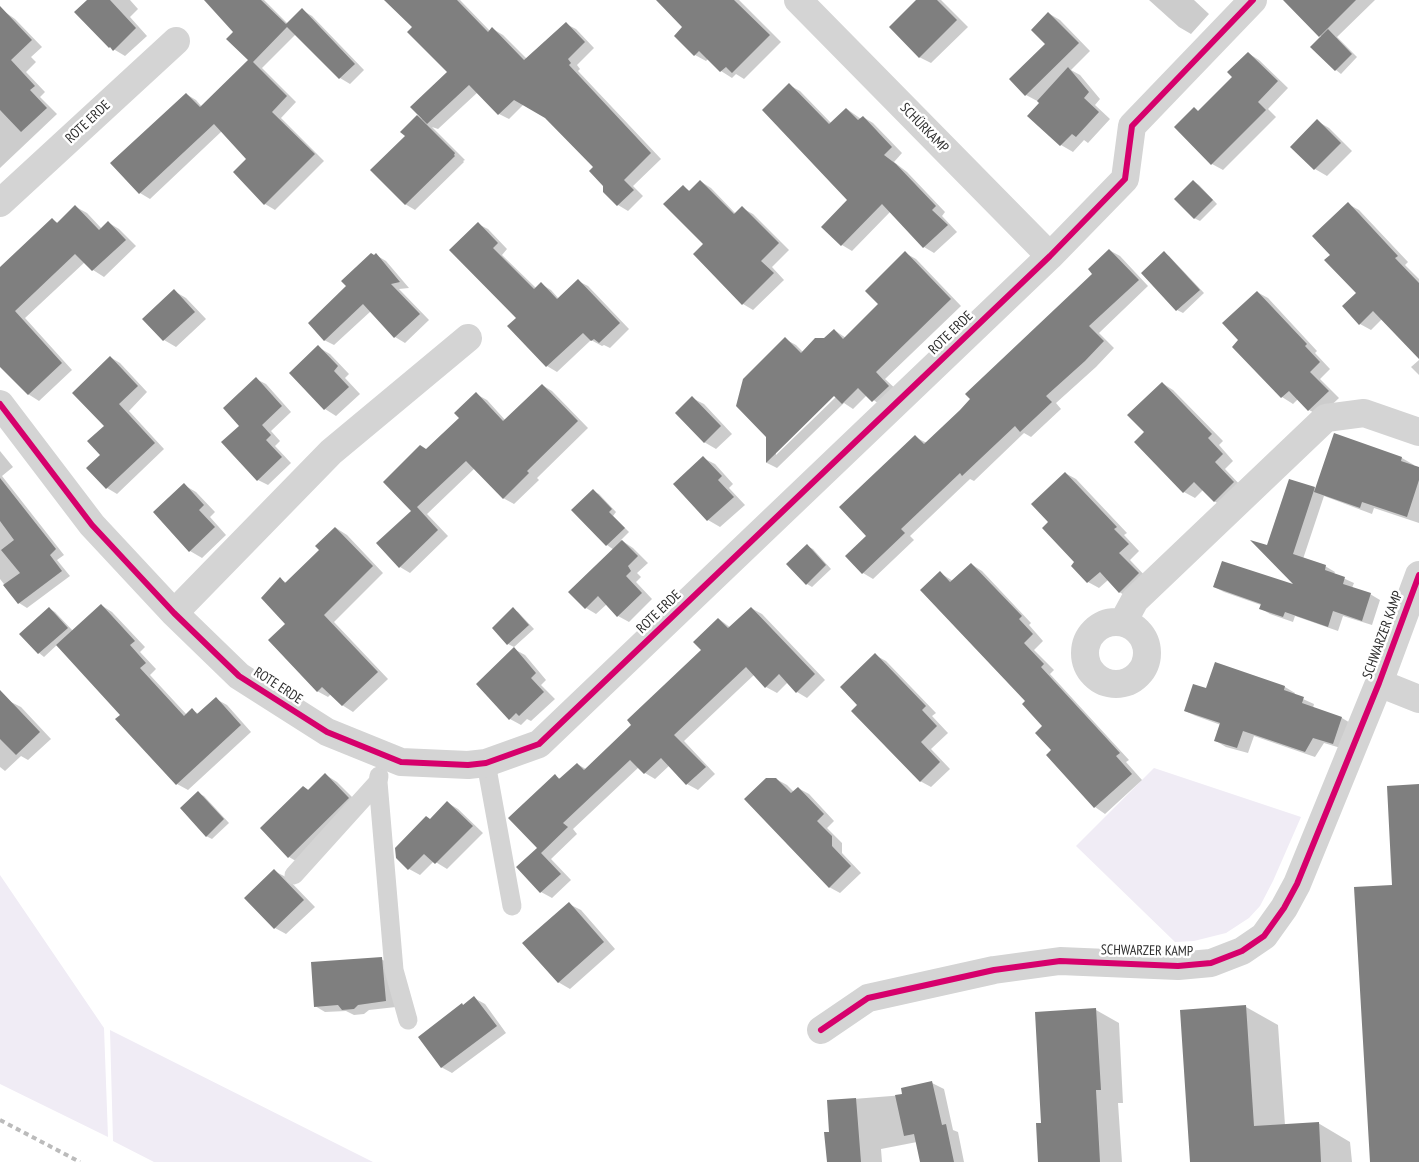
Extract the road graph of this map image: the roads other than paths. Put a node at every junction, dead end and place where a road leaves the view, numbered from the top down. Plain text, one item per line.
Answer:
1 (798, 0) edge
2 (1254, 0) edge
3 (176, 41) dead end
4 (0, 203) edge
5 (1050, 256) junction
6 (468, 338) dead end
7 (0, 404) edge
8 (1419, 432) edge
9 (1419, 575) edge
10 (174, 613) junction
11 (1124, 622) dead end
12 (1379, 683) junction
13 (1419, 699) edge
14 (385, 755) junction
15 (486, 763) junction
16 (378, 782) junction
17 (294, 875) dead end
18 (512, 906) dead end
19 (408, 1020) dead end
20 (821, 1030) dead end

1 - 5 street, SCHÜRKAMP
2 - 5 street, ROTE ERDE
3 - 4 street, ROTE ERDE
5 - 15 street, ROTE ERDE
6 - 10 street
7 - 10 street, ROTE ERDE
8 - 11 street
9 - 12 street, SCHWARZER KAMP
10 - 14 street, ROTE ERDE
12 - 13 street
12 - 20 street, SCHWARZER KAMP
14 - 15 street, ROTE ERDE
14 - 16 lane
15 - 18 lane
16 - 17 lane
16 - 19 lane

